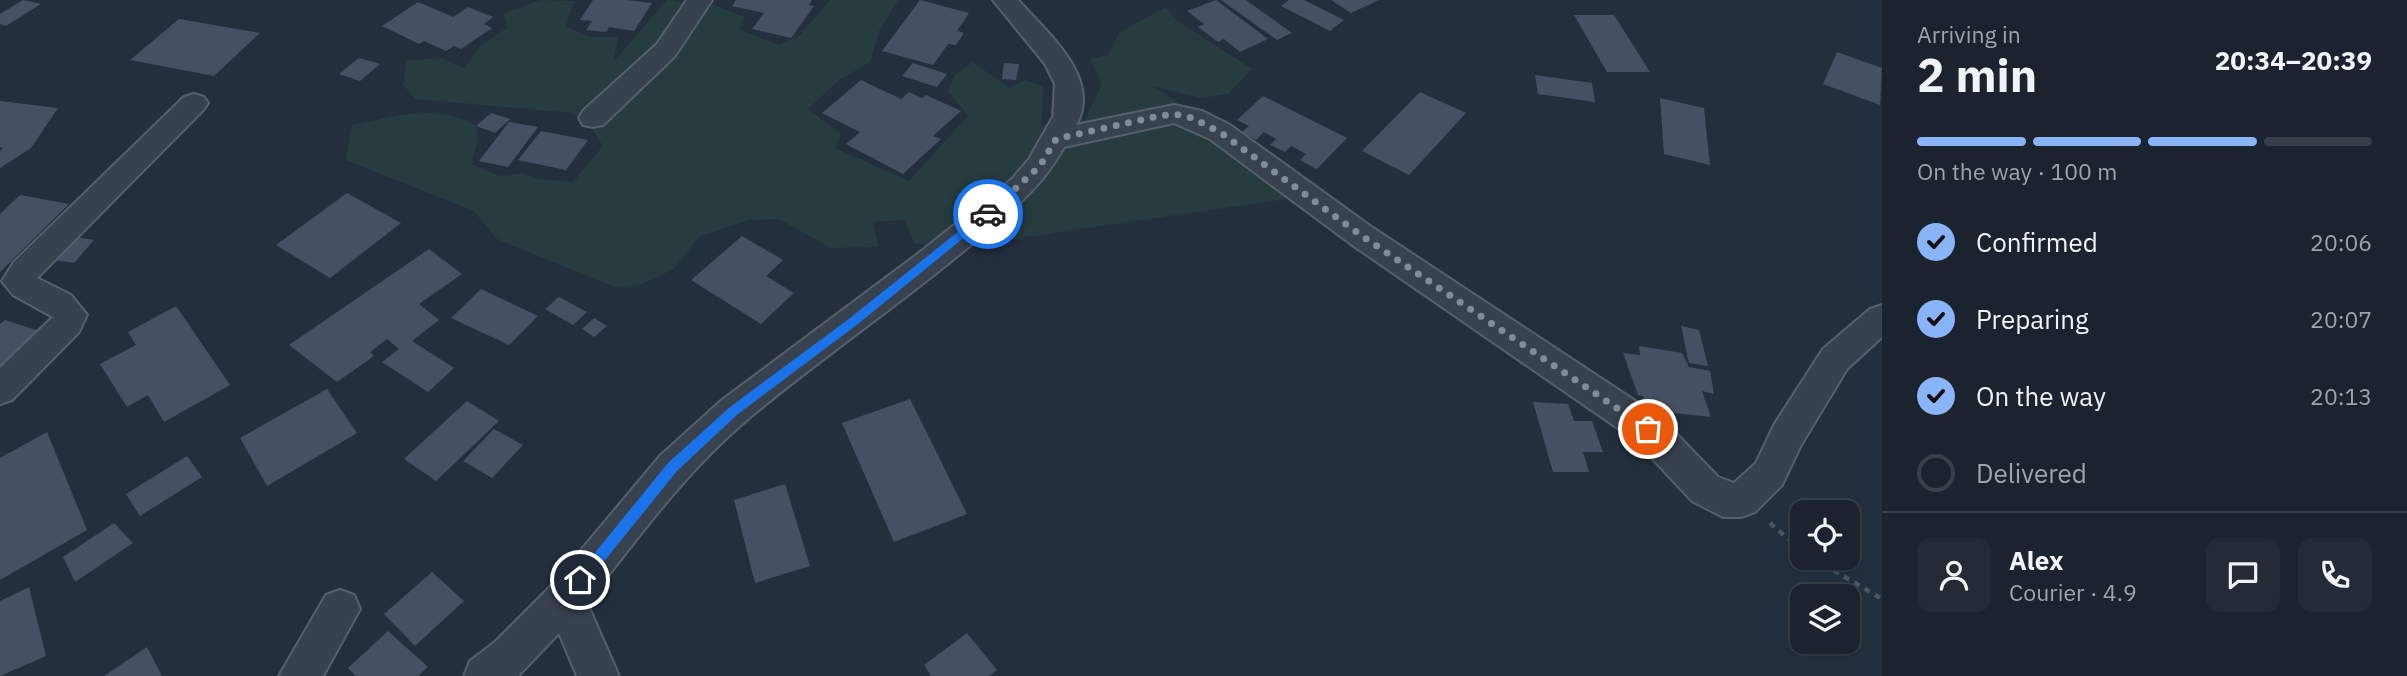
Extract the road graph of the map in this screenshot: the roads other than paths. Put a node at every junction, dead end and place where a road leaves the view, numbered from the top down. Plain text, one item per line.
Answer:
1 (699, 0) edge
2 (1005, 0) edge
3 (194, 103) dead end
4 (593, 118) dead end
5 (1056, 139) junction
6 (1882, 318) edge
7 (0, 390) edge
8 (565, 599) junction
9 (340, 610) dead end
10 (300, 676) edge
11 (485, 676) edge
12 (598, 676) edge

1 - 4 street
2 - 5 street
3 - 7 street
5 - 6 street
5 - 8 street
8 - 11 street
8 - 12 street
9 - 10 street

